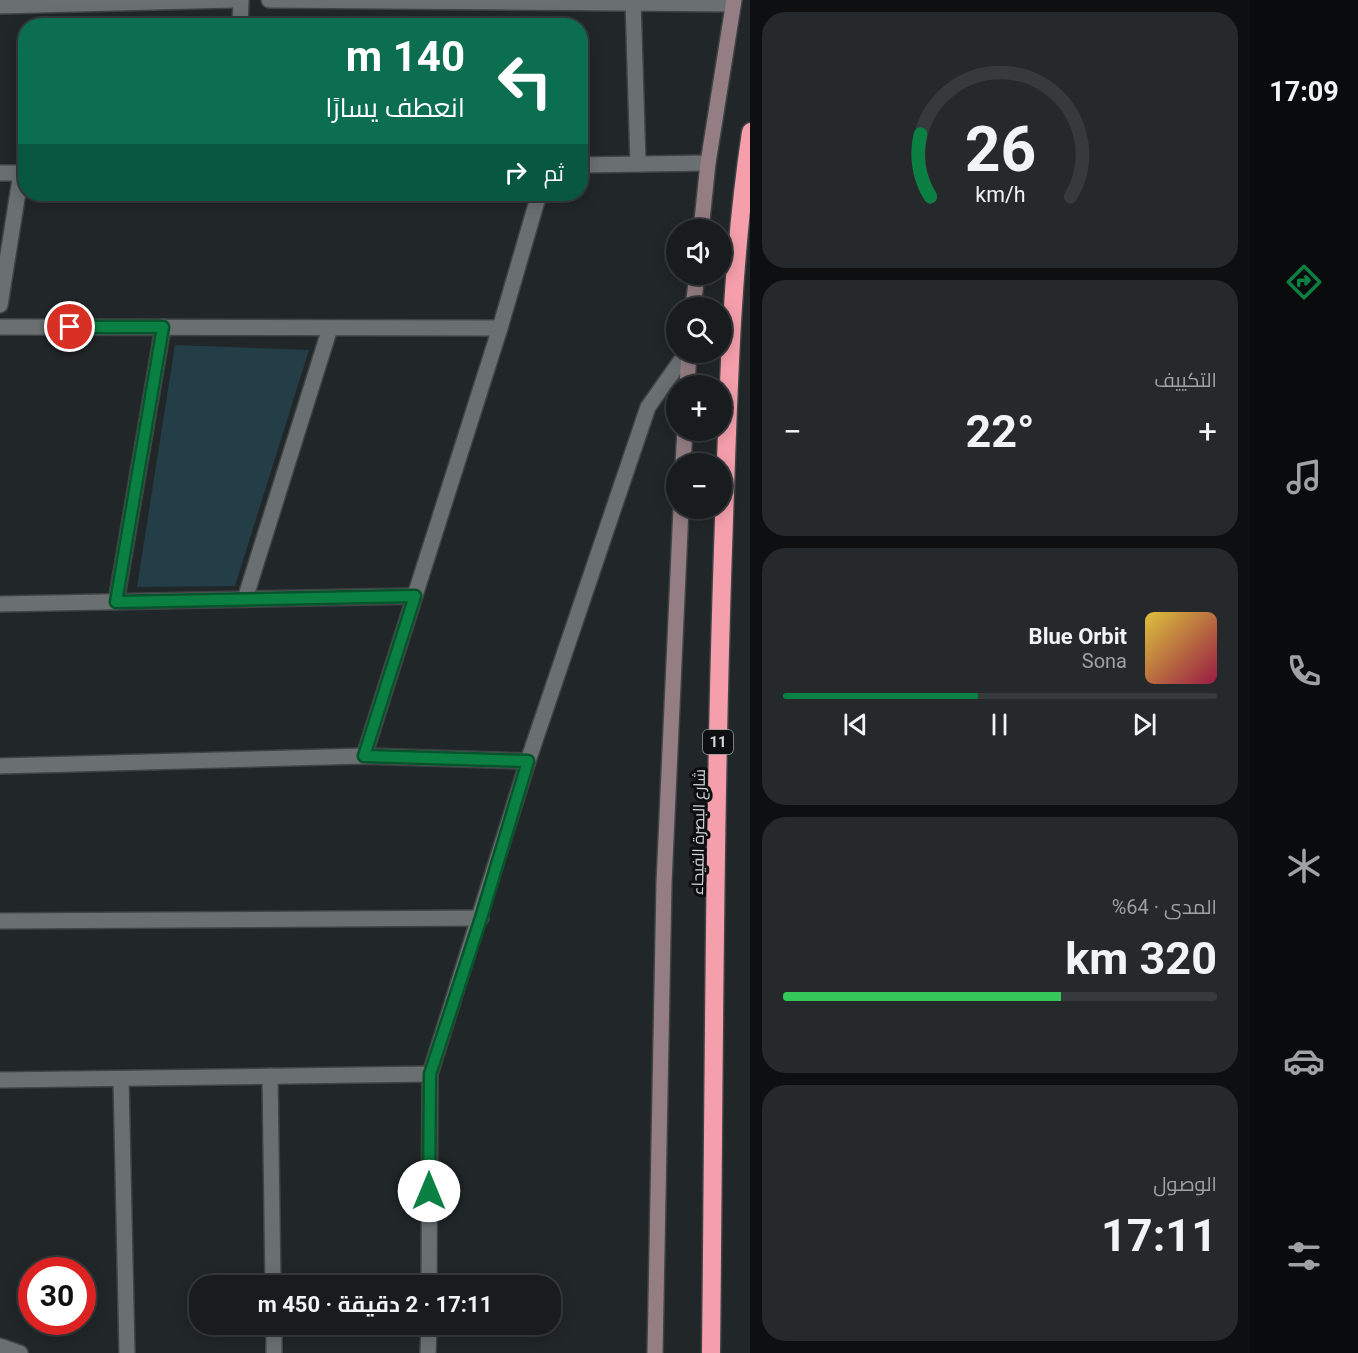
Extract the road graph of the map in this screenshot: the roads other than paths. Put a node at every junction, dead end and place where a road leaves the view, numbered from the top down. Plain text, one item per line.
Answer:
1 (232, 0) edge
2 (241, 0) edge
3 (269, 0) edge
4 (633, 1) edge
5 (733, 2) edge
6 (0, 6) edge
7 (240, 18) edge
8 (750, 132) edge
9 (708, 163) junction
10 (638, 164) junction
11 (588, 165) edge
12 (0, 173) edge
13 (18, 173) edge
14 (18, 201) edge
15 (537, 201) edge
16 (702, 219) edge
17 (729, 297) edge
18 (0, 305) edge
19 (0, 327) edge
20 (163, 327) junction
21 (330, 328) junction
22 (500, 328) junction
23 (680, 363) edge
24 (726, 363) edge
25 (681, 519) edge
26 (415, 596) junction
27 (245, 599) junction
28 (116, 602) junction
29 (0, 604) edge
30 (364, 756) junction
31 (528, 761) junction
32 (0, 765) edge
33 (481, 918) junction
34 (0, 921) edge
35 (430, 1074) junction
36 (270, 1076) junction
37 (121, 1078) junction
38 (0, 1080) edge
39 (273, 1275) edge
40 (429, 1275) edge
41 (274, 1335) edge
42 (429, 1335) edge
43 (0, 1346) edge
44 (20, 1353) edge
45 (127, 1353) edge
46 (274, 1353) edge
47 (428, 1353) edge
48 (655, 1353) edge
49 (711, 1353) edge

1 - 6 street
2 - 7 street
3 - 4 street
4 - 5 street
4 - 10 street
5 - 9 main road
8 - 17 highway, شارع البصرة الفيحاء / 11
9 - 10 street
9 - 16 main road
10 - 11 street
12 - 13 street
14 - 18 street
15 - 22 street
19 - 20 street
20 - 21 street
20 - 28 street
21 - 22 street
21 - 27 street
22 - 26 street
23 - 31 street
24 - 49 highway, شارع البصرة الفيحاء / 11
25 - 48 main road
26 - 27 street
26 - 30 street
27 - 28 street
28 - 29 street
30 - 31 street
30 - 32 street
31 - 33 street
33 - 34 street
33 - 35 street
35 - 36 street
35 - 40 street
36 - 37 street
36 - 39 street
37 - 38 street
37 - 45 street
41 - 46 street
42 - 47 street
43 - 44 street

